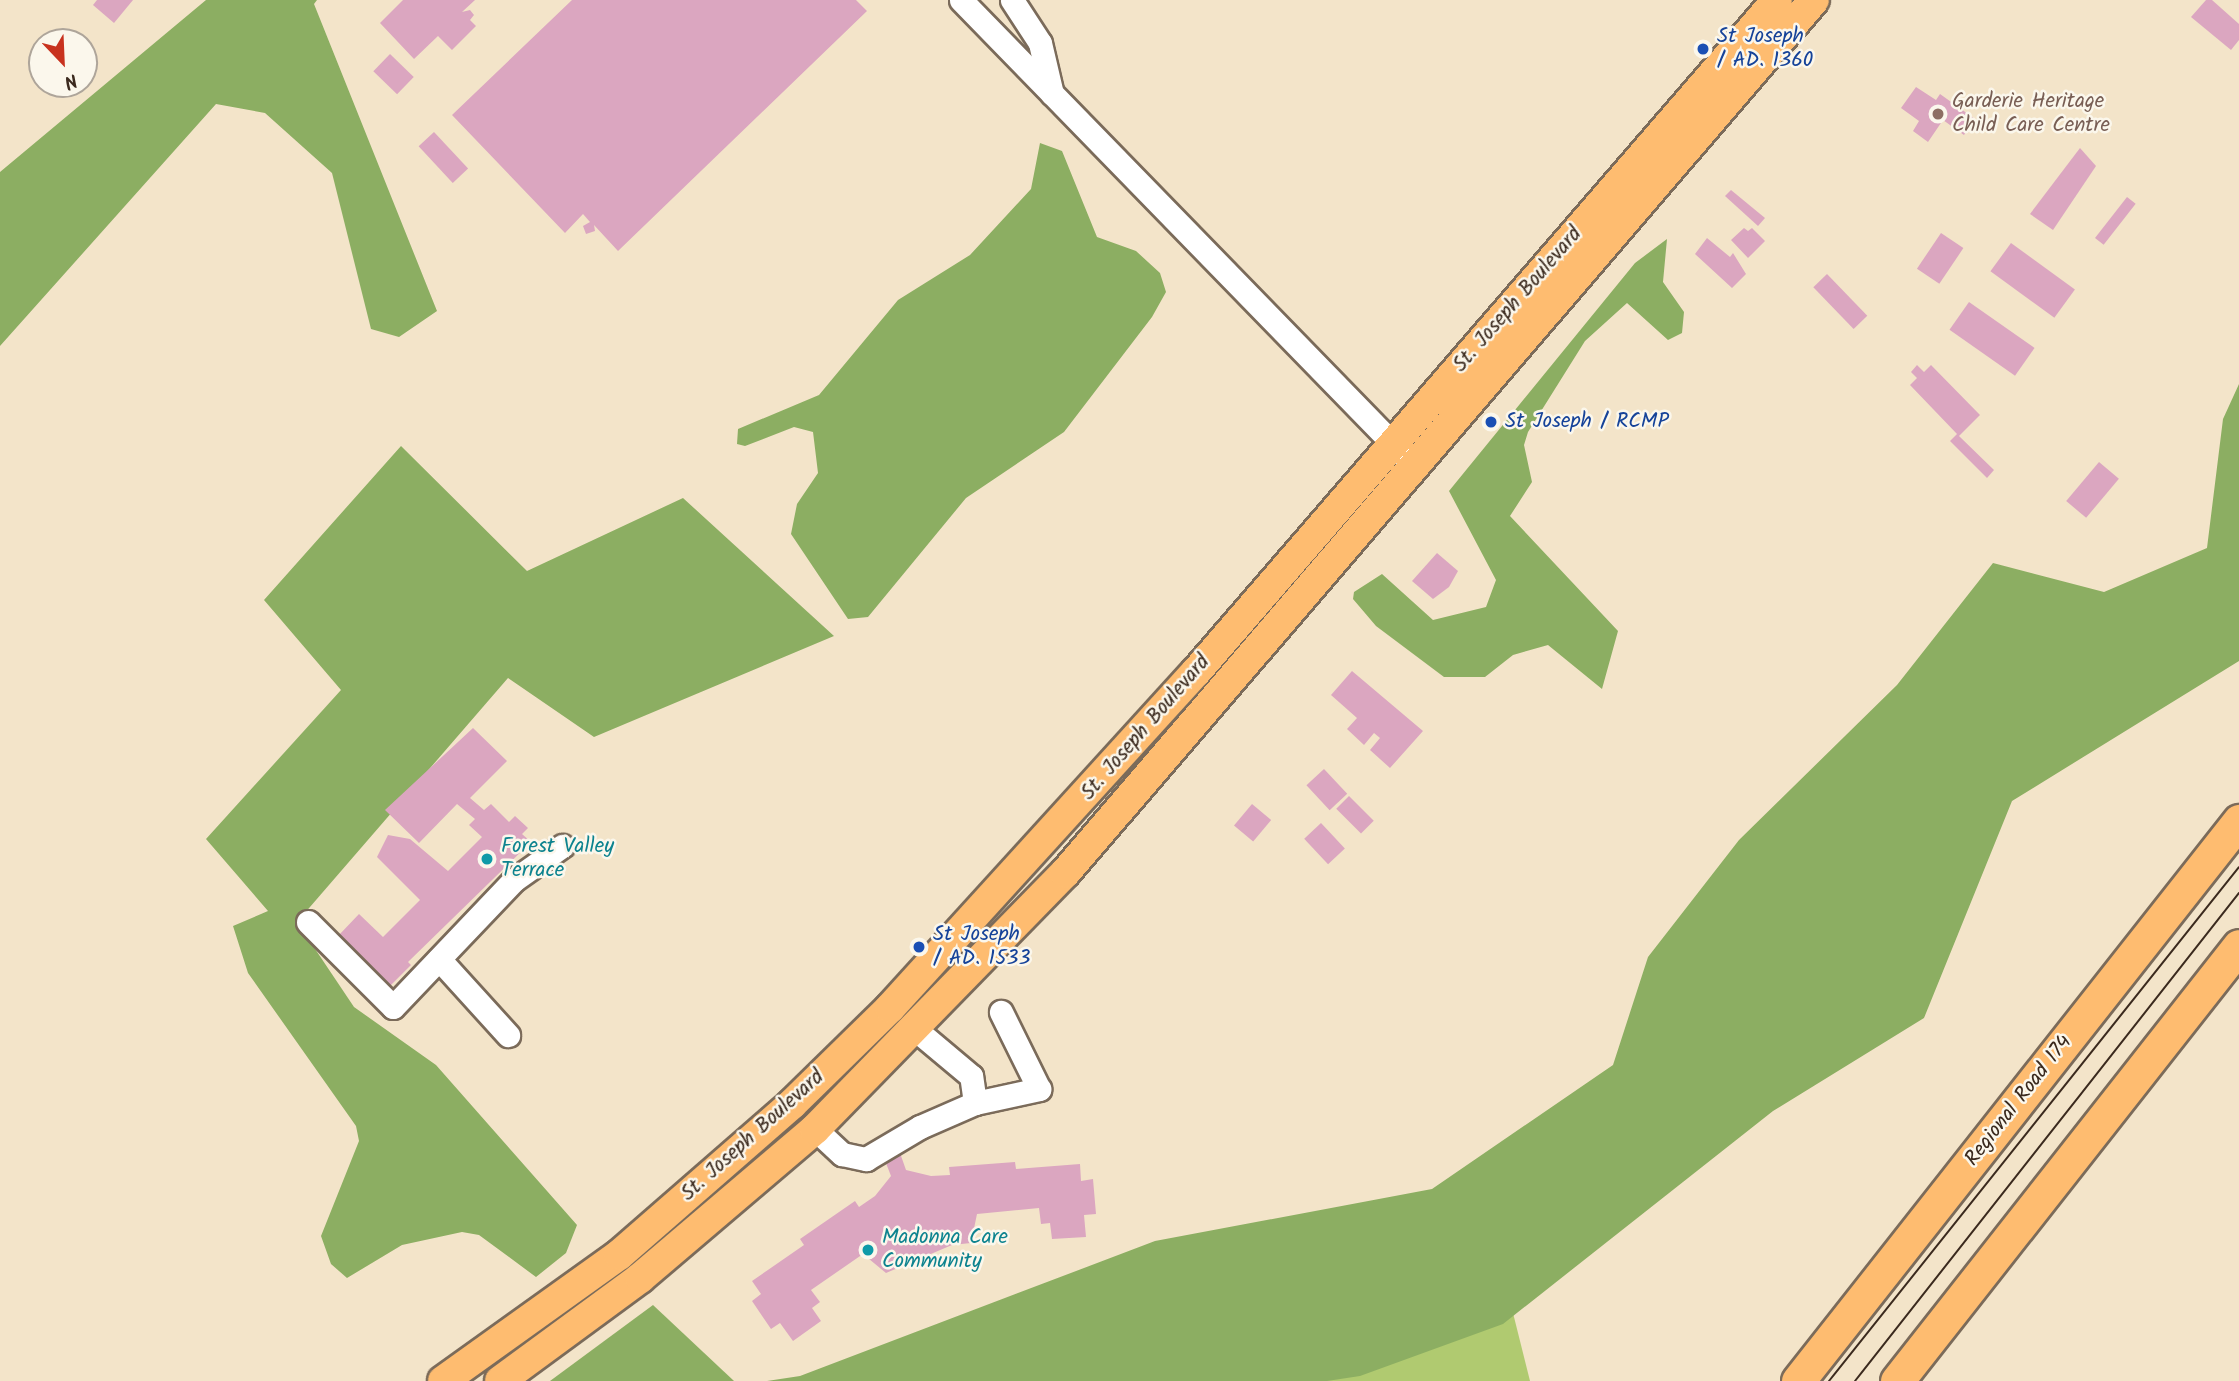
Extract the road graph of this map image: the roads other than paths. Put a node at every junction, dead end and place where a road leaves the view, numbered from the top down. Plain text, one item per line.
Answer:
1 (961, 0) edge
2 (1012, 0) edge
3 (1814, 0) edge
4 (1774, 19) edge
5 (1052, 94) junction
6 (1393, 445) junction
7 (1417, 467) junction
8 (1200, 667) junction
9 (1226, 688) junction
10 (2239, 821) edge
11 (562, 846) dead end
12 (308, 922) dead end
13 (2239, 946) edge
14 (439, 959) junction
15 (890, 1008) junction
16 (1001, 1012) dead end
17 (915, 1029) junction
18 (508, 1035) dead end
19 (975, 1103) junction
20 (815, 1129) junction
21 (443, 1381) edge
22 (500, 1381) edge
23 (1798, 1381) edge
24 (1897, 1381) edge

1 - 5 lane
2 - 5 lane
3 - 4 main road, St. Joseph Boulevard
4 - 6 main road, St. Joseph Boulevard
4 - 7 main road, St. Joseph Boulevard
5 - 6 lane
6 - 7 lane
6 - 8 main road, St. Joseph Boulevard
7 - 9 main road, St. Joseph Boulevard
8 - 9 main road
8 - 15 main road, St. Joseph Boulevard
9 - 17 main road, St. Joseph Boulevard
10 - 23 highway, Regional Road 174
11 - 14 lane
12 - 14 lane
13 - 24 highway
14 - 18 lane
15 - 17 main road
15 - 21 main road, St. Joseph Boulevard
16 - 19 lane
17 - 19 lane
17 - 20 main road, St. Joseph Boulevard
19 - 20 lane
20 - 22 main road, St. Joseph Boulevard

